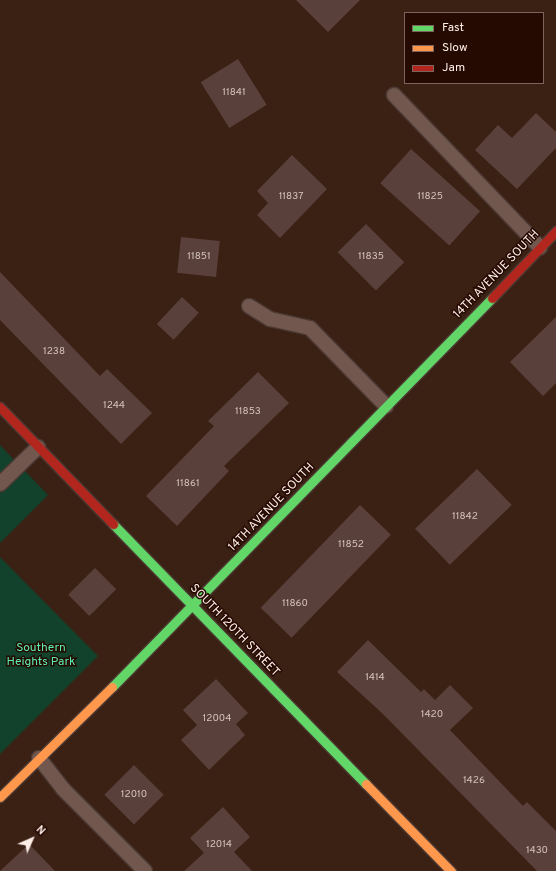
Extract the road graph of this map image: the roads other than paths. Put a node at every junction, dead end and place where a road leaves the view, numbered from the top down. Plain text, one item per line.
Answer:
1 (394, 95) dead end
2 (554, 236) edge
3 (540, 247) junction
4 (249, 306) dead end
5 (386, 406) junction
6 (0, 408) edge
7 (38, 447) junction
8 (0, 484) edge
9 (193, 607) junction
10 (39, 758) junction
11 (0, 797) edge
12 (145, 871) edge
13 (451, 871) edge

1 - 3 lane
2 - 3 street, 14TH AVENUE SOUTH
3 - 5 street, 14TH AVENUE SOUTH
4 - 5 lane
5 - 9 street, 14TH AVENUE SOUTH
6 - 7 street, SOUTH 120TH STREET
7 - 8 lane
7 - 9 street, SOUTH 120TH STREET
9 - 10 street, 14TH AVENUE SOUTH
9 - 13 street, SOUTH 120TH STREET
10 - 11 street, 14TH AVENUE SOUTH
10 - 12 lane

